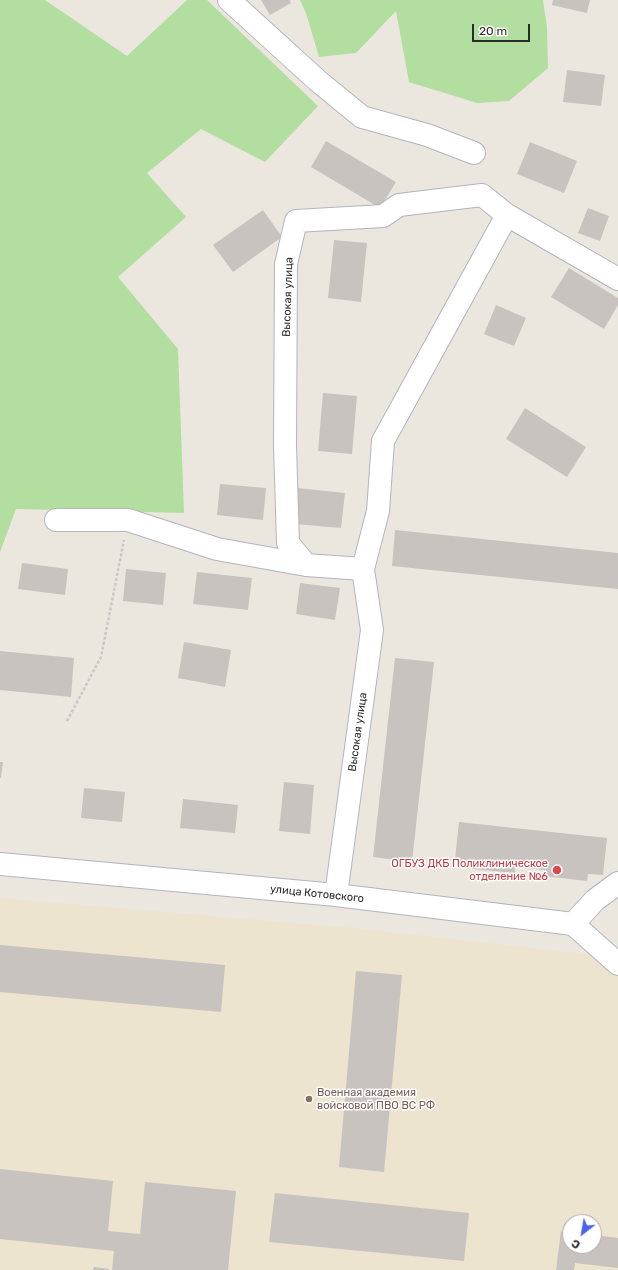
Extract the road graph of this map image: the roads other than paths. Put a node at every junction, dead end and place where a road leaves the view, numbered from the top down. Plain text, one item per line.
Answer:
1 (229, 0) edge
2 (474, 153) dead end
3 (507, 215) junction
4 (618, 279) edge
5 (56, 520) dead end
6 (306, 565) junction
7 (363, 569) junction
8 (0, 864) edge
9 (618, 883) edge
10 (336, 895) junction
11 (573, 924) junction
12 (618, 964) edge

1 - 2 street
3 - 4 street, Высокая улица
3 - 6 street, Высокая улица
3 - 7 street, Высокая улица
5 - 6 street
6 - 7 street
7 - 10 street, Высокая улица
8 - 10 street, улица Котовского
9 - 11 street
10 - 11 street, улица Котовского
11 - 12 street

